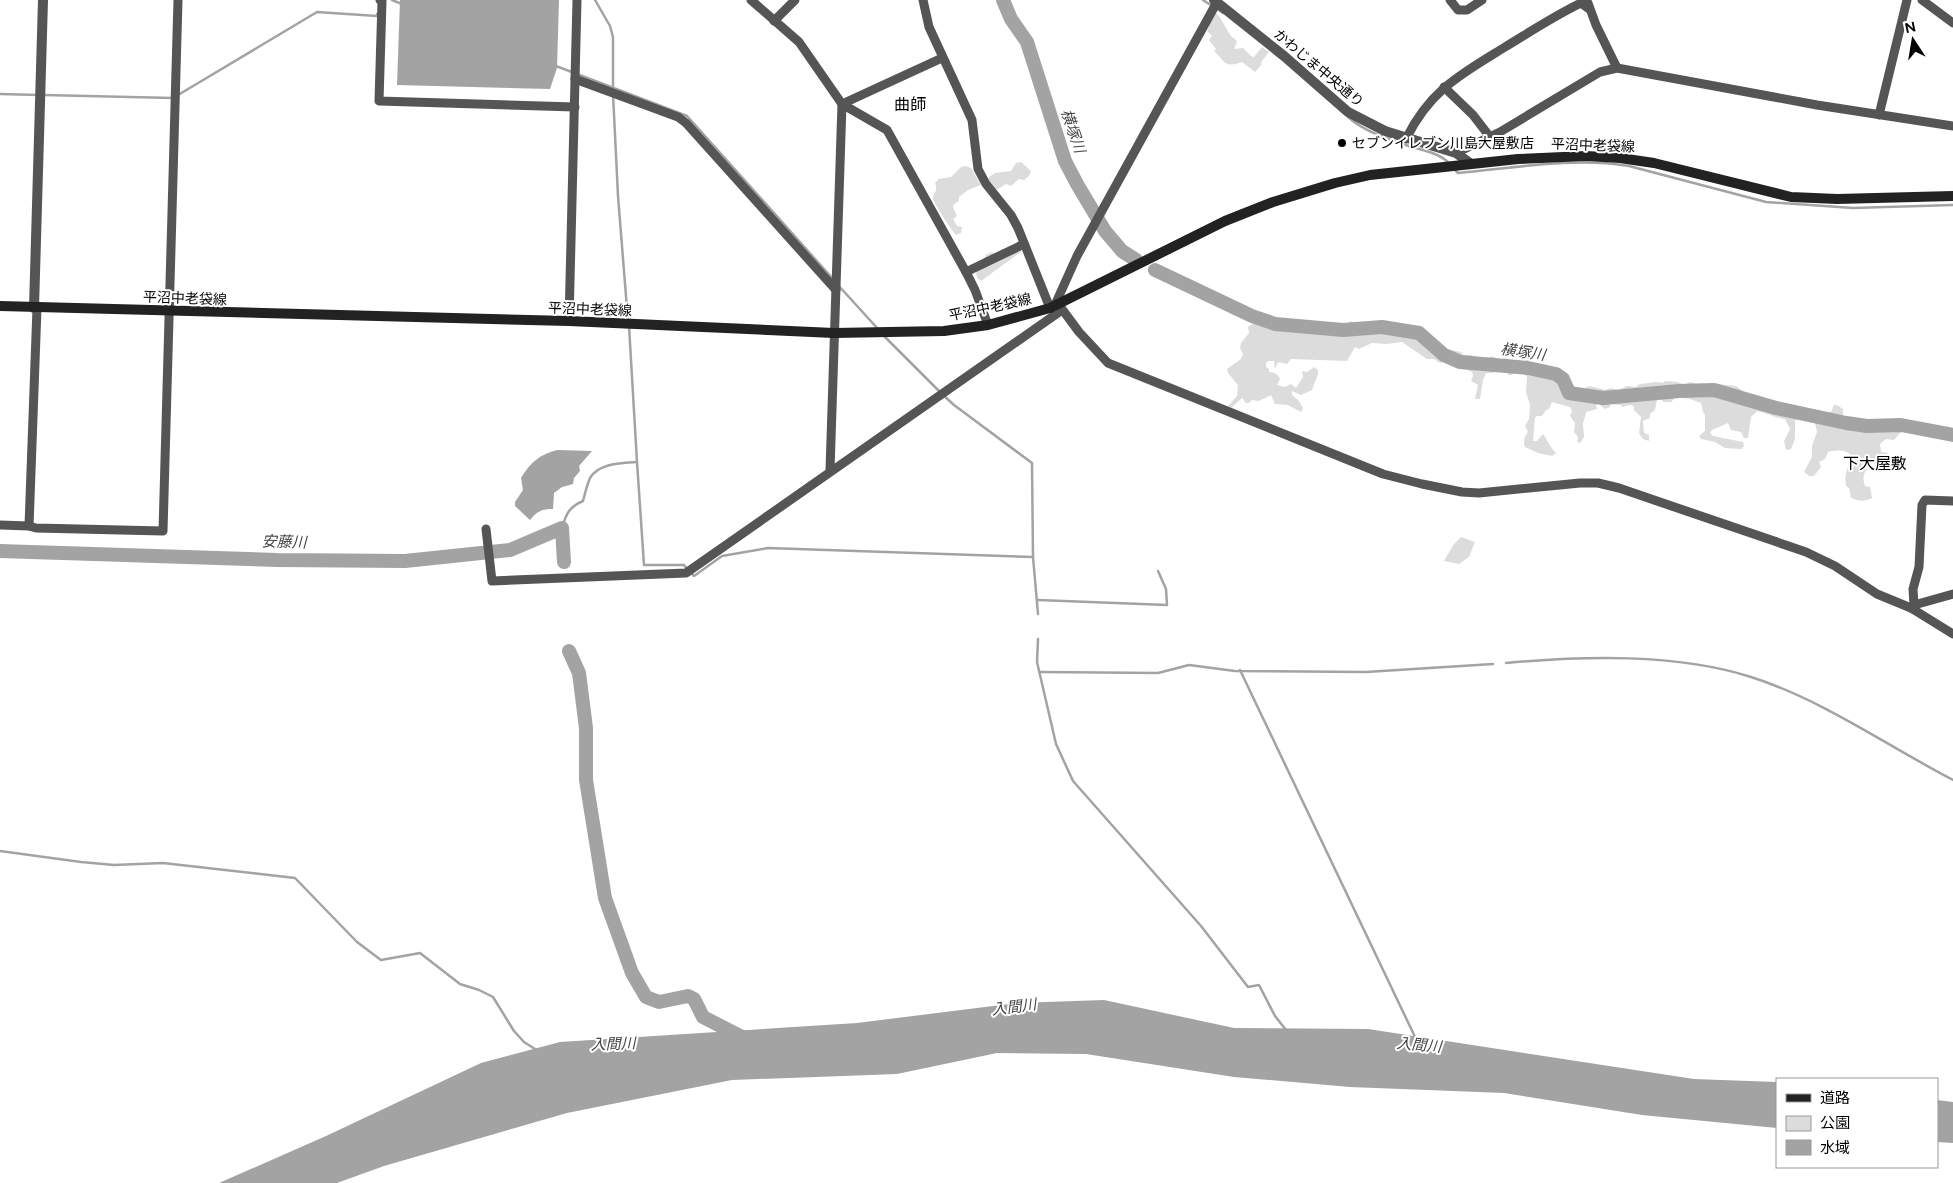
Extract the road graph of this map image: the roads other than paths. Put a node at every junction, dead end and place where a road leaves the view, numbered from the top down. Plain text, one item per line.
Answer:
1 (42, 0) edge
2 (178, 0) edge
3 (380, 0) edge
4 (577, 0) edge
5 (751, 0) edge
6 (795, 0) edge
7 (923, 0) edge
8 (1450, 0) edge
9 (1482, 0) edge
10 (1907, 0) edge
11 (1922, 0) edge
12 (1217, 1) edge
13 (1588, 4) edge
14 (774, 21) junction
15 (1953, 23) edge
16 (942, 58) junction
17 (1618, 68) junction
18 (575, 79) junction
19 (1444, 87) junction
20 (842, 104) junction
21 (574, 107) junction
22 (1879, 115) junction
23 (1953, 126) edge
24 (1490, 137) junction
25 (1406, 138) junction
26 (1456, 154) junction
27 (1470, 163) junction
28 (1953, 196) edge
29 (1024, 244) junction
30 (966, 272) junction
31 (836, 290) junction
32 (0, 306) edge
33 (1056, 307) junction
34 (35, 308) junction
35 (169, 311) junction
36 (569, 321) junction
37 (988, 325) junction
38 (834, 333) junction
39 (830, 470) junction
40 (1953, 501) edge
41 (0, 525) edge
42 (29, 526) junction
43 (486, 529) dead end
44 (1953, 594) edge
45 (1912, 606) junction
46 (1953, 634) edge

1 - 34 street
2 - 35 street
3 - 21 street
4 - 18 street
5 - 14 street
6 - 14 street
7 - 16 street
8 - 9 street
10 - 22 street
11 - 15 street
12 - 25 street, かわじま中央通り
12 - 33 street
13 - 17 street
13 - 19 street
14 - 20 street
16 - 20 street
16 - 29 street
17 - 22 street
17 - 24 street
18 - 21 street
18 - 31 street
19 - 24 street
19 - 25 street
20 - 30 street
20 - 31 street
21 - 36 street
22 - 23 street
24 - 26 street
25 - 26 street, かわじま中央通り
26 - 27 street, かわじま中央通り
27 - 28 main road, 平沼中老袋線
27 - 33 main road, 平沼中老袋線
29 - 30 street
29 - 33 street
30 - 37 street
31 - 38 street
32 - 34 main road, 平沼中老袋線
33 - 37 main road, 平沼中老袋線
33 - 39 street
33 - 45 street
34 - 35 main road, 平沼中老袋線
34 - 42 street
35 - 36 main road, 平沼中老袋線
35 - 42 street
36 - 38 main road, 平沼中老袋線
37 - 38 main road, 平沼中老袋線
38 - 39 street
39 - 43 street
40 - 45 street
41 - 42 street
44 - 45 street
45 - 46 street

